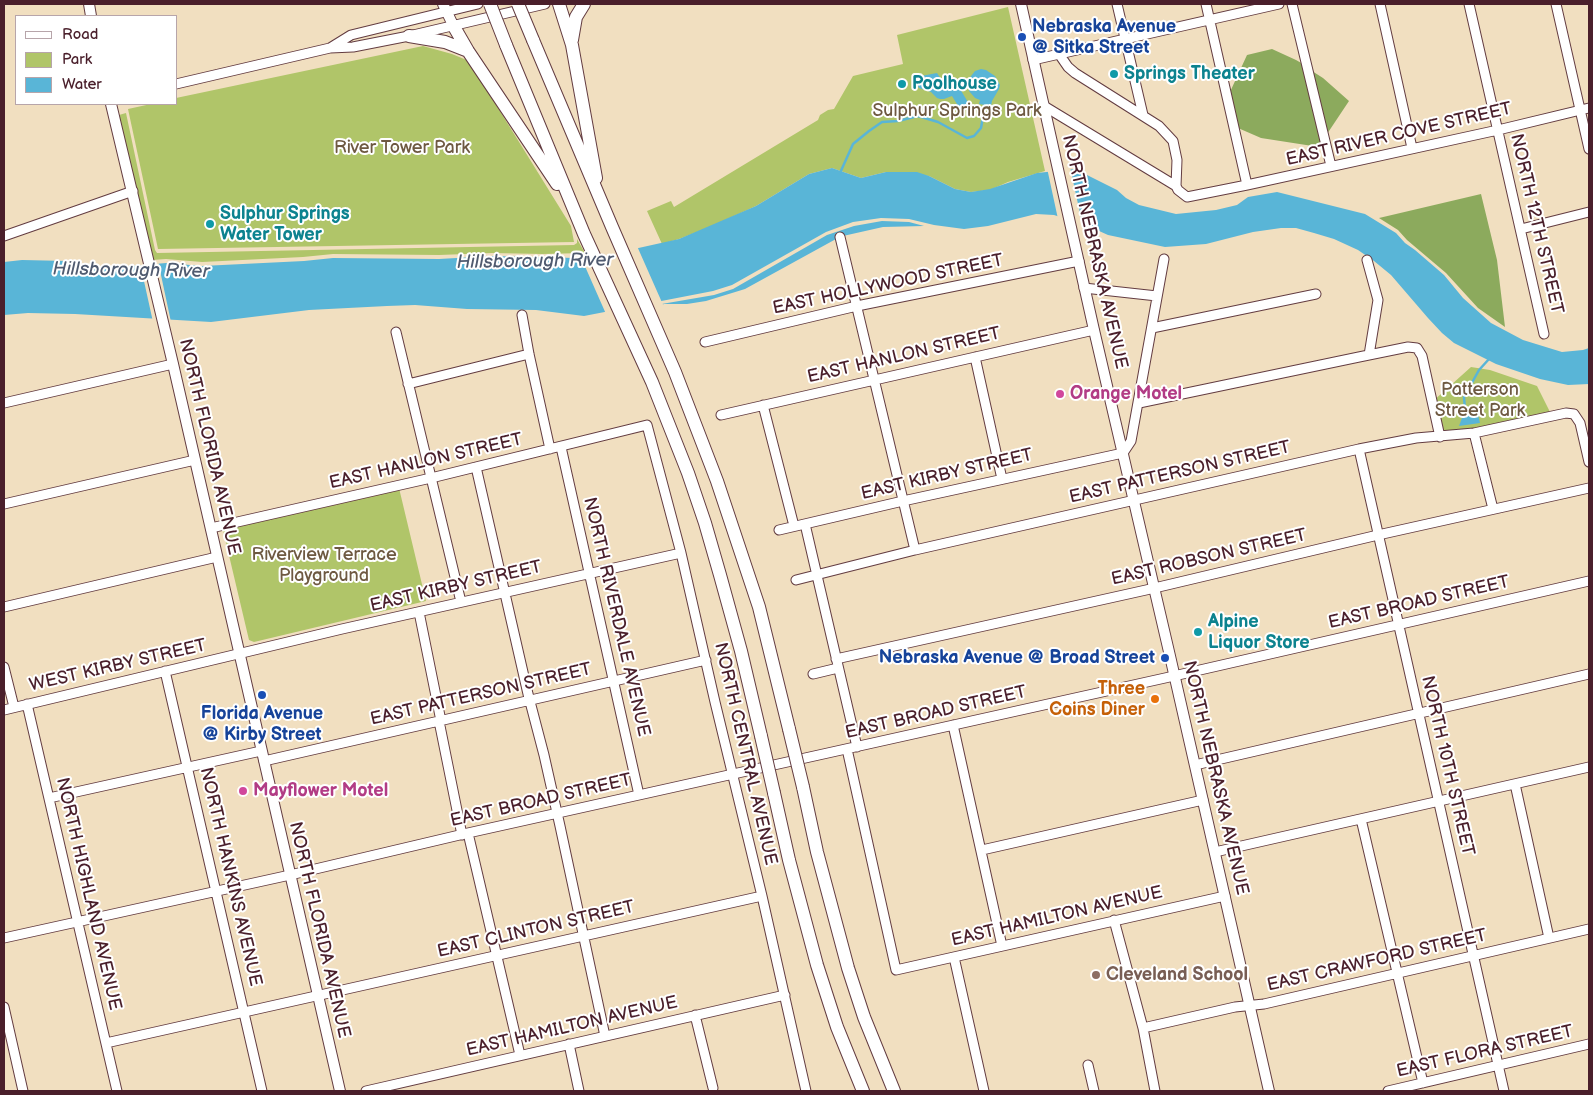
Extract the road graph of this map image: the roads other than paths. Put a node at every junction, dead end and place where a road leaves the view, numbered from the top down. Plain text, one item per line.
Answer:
1 (478, 4) edge
2 (490, 4) edge
3 (518, 4) edge
4 (545, 4) edge
5 (559, 4) edge
6 (584, 4) edge
7 (1021, 4) edge
8 (1117, 4) edge
9 (1206, 4) edge
10 (1279, 4) edge
11 (1292, 4) edge
12 (1380, 4) edge
13 (1469, 4) edge
14 (1556, 4) edge
15 (444, 7) edge
16 (1209, 19) junction
17 (453, 25) junction
18 (409, 36) junction
19 (1125, 39) junction
20 (572, 45) junction
21 (330, 48) junction
22 (468, 51) junction
23 (1059, 54) junction
24 (1033, 60) junction
25 (178, 84) edge
26 (111, 105) edge
27 (1044, 106) junction
28 (1589, 108) edge
29 (1580, 110) junction
30 (1143, 114) junction
31 (1498, 130) junction
32 (1412, 148) junction
33 (1589, 149) edge
34 (1331, 166) junction
35 (1176, 186) junction
36 (1248, 186) junction
37 (133, 191) junction
38 (601, 202) junction
39 (571, 204) junction
40 (1589, 212) edge
41 (1521, 229) junction
42 (4, 236) edge
43 (840, 237) dead end
44 (1164, 259) dead end
45 (1367, 260) dead end
46 (1079, 261) junction
47 (1084, 288) junction
48 (1316, 294) dead end
49 (1157, 296) junction
50 (857, 306) junction
51 (522, 315) dead end
52 (1152, 328) junction
53 (1094, 330) junction
54 (396, 332) dead end
55 (1544, 334) dead end
56 (705, 342) dead end
57 (529, 354) junction
58 (1369, 354) junction
59 (975, 357) junction
60 (173, 364) junction
61 (874, 379) junction
62 (408, 384) junction
63 (4, 403) edge
64 (1139, 403) junction
65 (763, 405) junction
66 (721, 415) dead end
67 (647, 425) joint
68 (1474, 433) junction
69 (1440, 437) junction
70 (1588, 443) edge
71 (561, 446) junction
72 (550, 449) junction
73 (1358, 449) junction
74 (1123, 453) junction
75 (195, 460) junction
76 (1589, 462) edge
77 (476, 467) junction
78 (431, 478) junction
79 (1002, 479) junction
80 (1589, 488) edge
81 (903, 501) junction
82 (1134, 501) junction
83 (4, 504) edge
84 (1493, 509) junction
85 (805, 524) junction
86 (794, 526) junction
87 (211, 528) junction
88 (778, 530) dead end
89 (1378, 535) junction
90 (915, 550) junction
91 (681, 553) junction
92 (217, 557) junction
93 (589, 573) junction
94 (816, 575) junction
95 (796, 580) dead end
96 (1589, 581) edge
97 (1154, 588) junction
98 (505, 592) junction
99 (461, 602) junction
100 (4, 607) edge
101 (420, 612) junction
102 (1398, 624) junction
103 (239, 653) junction
104 (706, 660) junction
105 (837, 664) junction
106 (4, 667) edge
107 (165, 671) junction
108 (813, 674) dead end
109 (1589, 674) edge
110 (1174, 676) junction
111 (613, 682) junction
112 (530, 700) junction
113 (27, 704) junction
114 (14, 707) junction
115 (4, 710) edge
116 (1418, 714) junction
117 (440, 721) junction
118 (953, 725) junction
119 (857, 747) junction
120 (847, 749) junction
121 (262, 756) junction
122 (1195, 765) junction
123 (1589, 767) edge
124 (188, 768) junction
125 (732, 775) junction
126 (1515, 784) junction
127 (640, 795) junction
128 (49, 798) junction
129 (1203, 800) junction
130 (1438, 801) junction
131 (557, 814) junction
132 (1361, 819) junction
133 (465, 834) junction
134 (982, 850) junction
135 (1215, 852) junction
136 (290, 875) junction
137 (217, 892) junction
138 (762, 896) junction
139 (1225, 896) junction
140 (1114, 920) junction
141 (78, 922) junction
142 (1589, 929) edge
143 (584, 935) junction
144 (4, 938) edge
145 (1549, 938) junction
146 (1002, 946) junction
147 (497, 955) junction
148 (1473, 956) junction
149 (954, 957) junction
150 (1398, 973) junction
151 (785, 995) junction
152 (317, 996) junction
153 (1250, 1006) junction
154 (4, 1007) edge
155 (244, 1012) junction
156 (695, 1015) junction
157 (1143, 1028) junction
158 (605, 1036) junction
159 (106, 1043) junction
160 (569, 1044) junction
161 (1589, 1044) edge
162 (520, 1055) junction
163 (1088, 1065) dead end
164 (1498, 1066) junction
165 (1423, 1083) junction
166 (713, 1088) dead end
167 (23, 1091) edge
168 (117, 1091) edge
169 (262, 1091) edge
170 (340, 1091) edge
171 (366, 1091) edge
172 (580, 1091) edge
173 (806, 1091) edge
174 (863, 1091) edge
175 (894, 1091) edge
176 (984, 1091) edge
177 (1094, 1091) edge
178 (1155, 1091) edge
179 (1269, 1091) edge
180 (1388, 1091) edge
181 (1504, 1091) edge

1 - 15 street
2 - 39 highway, bridge
3 - 38 highway, bridge
4 - 17 street
5 - 20 highway
6 - 20 highway
7 - 24 main road, NORTH NEBRASKA AVENUE
8 - 19 street
9 - 16 street
10 - 16 street
11 - 34 street
12 - 32 street
13 - 31 street, NORTH 12TH STREET
14 - 29 street
15 - 17 main road
15 - 21 street
16 - 19 street
16 - 36 street
17 - 18 street
17 - 22 highway
18 - 21 street
18 - 22 highway
19 - 23 street
19 - 30 street
20 - 38 highway
21 - 25 street
22 - 39 highway
23 - 24 street
23 - 30 street
24 - 27 main road, NORTH NEBRASKA AVENUE
26 - 37 main road, NORTH FLORIDA AVENUE
27 - 35 street
27 - 46 main road, NORTH NEBRASKA AVENUE
28 - 29 street, EAST RIVER COVE STREET
29 - 31 street, EAST RIVER COVE STREET
29 - 33 street
30 - 35 street
31 - 32 street, EAST RIVER COVE STREET
31 - 41 street, NORTH 12TH STREET
32 - 34 street, EAST RIVER COVE STREET
34 - 36 street, EAST RIVER COVE STREET
35 - 36 street, EAST RIVER COVE STREET
37 - 42 street
37 - 60 main road, NORTH FLORIDA AVENUE
38 - 175 highway, bridge
39 - 174 highway, bridge
40 - 41 street
41 - 55 street, NORTH 12TH STREET
43 - 50 street
44 - 49 street
45 - 58 street
46 - 47 main road, NORTH NEBRASKA AVENUE
46 - 50 street, EAST HOLLYWOOD STREET
47 - 49 street
47 - 53 main road, NORTH NEBRASKA AVENUE
48 - 52 street
49 - 52 street
50 - 56 street, EAST HOLLYWOOD STREET
50 - 61 street
51 - 57 street
52 - 64 street
53 - 59 street, EAST HANLON STREET
53 - 74 main road, NORTH NEBRASKA AVENUE
54 - 62 street
57 - 62 street
57 - 72 street
58 - 64 street
58 - 69 street
59 - 61 street, EAST HANLON STREET
59 - 79 street
60 - 63 street
60 - 75 main road, NORTH FLORIDA AVENUE
61 - 65 street, EAST HANLON STREET
61 - 81 street
62 - 78 street
64 - 74 street
65 - 66 street, EAST HANLON STREET
65 - 86 street
67 - 71 street, EAST HANLON STREET
67 - 91 street, NORTH CENTRAL AVENUE
68 - 69 street, EAST PATTERSON STREET
68 - 70 street, EAST PATTERSON STREET
68 - 84 street
69 - 73 street, EAST PATTERSON STREET
70 - 76 street
71 - 72 street, EAST HANLON STREET
71 - 93 street, NORTH RIVERDALE AVENUE
72 - 77 street, EAST HANLON STREET
73 - 82 street, EAST PATTERSON STREET
73 - 89 street, NORTH 10TH STREET
74 - 79 street, EAST KIRBY STREET
74 - 82 main road, NORTH NEBRASKA AVENUE
75 - 83 street
75 - 87 main road, NORTH FLORIDA AVENUE
77 - 78 street, EAST HANLON STREET
77 - 98 street
78 - 87 street, EAST HANLON STREET
78 - 99 street
79 - 81 street, EAST KIRBY STREET
80 - 84 street, EAST ROBSON STREET
81 - 85 street, EAST KIRBY STREET
81 - 90 street
82 - 90 street, EAST PATTERSON STREET
82 - 97 main road, NORTH NEBRASKA AVENUE
84 - 89 street, EAST ROBSON STREET
85 - 86 street, EAST KIRBY STREET
85 - 94 street
86 - 88 street, EAST KIRBY STREET
87 - 92 main road, NORTH FLORIDA AVENUE
89 - 97 street, EAST ROBSON STREET
89 - 102 street, NORTH 10TH STREET
90 - 94 street, EAST PATTERSON STREET
91 - 93 street, EAST KIRBY STREET
91 - 104 street, NORTH CENTRAL AVENUE
92 - 100 street
92 - 103 main road, NORTH FLORIDA AVENUE
93 - 98 street, EAST KIRBY STREET
93 - 111 street, NORTH RIVERDALE AVENUE
94 - 95 street, EAST PATTERSON STREET
94 - 105 street
96 - 102 street, EAST BROAD STREET
97 - 105 street, EAST ROBSON STREET
97 - 110 main road, NORTH NEBRASKA AVENUE
98 - 99 street, EAST KIRBY STREET
98 - 112 street
99 - 101 street, EAST KIRBY STREET
101 - 103 street, EAST KIRBY STREET
101 - 117 street
102 - 110 street, EAST BROAD STREET
102 - 116 street, NORTH 10TH STREET
103 - 107 street, WEST KIRBY STREET
103 - 121 main road, NORTH FLORIDA AVENUE
104 - 111 street, EAST PATTERSON STREET
104 - 125 street, NORTH CENTRAL AVENUE
105 - 108 street, EAST ROBSON STREET
105 - 119 street
106 - 114 street
107 - 113 street, WEST KIRBY STREET
107 - 124 street, NORTH HANKINS AVENUE
109 - 116 street
110 - 118 street, EAST BROAD STREET
110 - 122 main road, NORTH NEBRASKA AVENUE
111 - 112 street, EAST PATTERSON STREET
111 - 127 street, NORTH RIVERDALE AVENUE
112 - 117 street, EAST PATTERSON STREET
112 - 131 street
113 - 114 street, WEST KIRBY STREET
113 - 128 street, NORTH HIGHLAND AVENUE
114 - 115 street, WEST KIRBY STREET
116 - 122 street
116 - 130 street, NORTH 10TH STREET
117 - 121 street, EAST PATTERSON STREET
117 - 133 street
118 - 119 street, EAST BROAD STREET
118 - 134 street
119 - 120 street, EAST BROAD STREET
120 - 125 street, EAST BROAD STREET
120 - 149 street, EAST HAMILTON AVENUE
121 - 124 street, EAST PATTERSON STREET
121 - 136 main road, NORTH FLORIDA AVENUE
122 - 129 main road, NORTH NEBRASKA AVENUE
123 - 126 street
124 - 128 street, EAST PATTERSON STREET
124 - 137 street, NORTH HANKINS AVENUE
125 - 127 street, EAST BROAD STREET
125 - 138 street, NORTH CENTRAL AVENUE
126 - 130 street
126 - 145 street
127 - 131 street, EAST BROAD STREET
128 - 141 street, NORTH HIGHLAND AVENUE
129 - 134 street
129 - 135 main road, NORTH NEBRASKA AVENUE
130 - 132 street
130 - 148 street, NORTH 10TH STREET
131 - 133 street, EAST BROAD STREET
131 - 143 street
132 - 135 street
132 - 150 street
133 - 136 street, EAST BROAD STREET
133 - 147 street
134 - 146 street
135 - 139 main road, NORTH NEBRASKA AVENUE
136 - 137 street, EAST BROAD STREET
136 - 152 main road, NORTH FLORIDA AVENUE
137 - 141 street, EAST BROAD STREET
137 - 155 street, NORTH HANKINS AVENUE
138 - 143 street, EAST CLINTON STREET
138 - 151 street, NORTH CENTRAL AVENUE
139 - 140 street, EAST HAMILTON AVENUE
139 - 153 main road, NORTH NEBRASKA AVENUE
140 - 146 street, EAST HAMILTON AVENUE
140 - 157 street
141 - 144 street, EAST BROAD STREET
141 - 159 street, NORTH HIGHLAND AVENUE
142 - 145 street, EAST CRAWFORD STREET
143 - 147 street, EAST CLINTON STREET
143 - 158 street
145 - 148 street, EAST CRAWFORD STREET
146 - 149 street, EAST HAMILTON AVENUE
147 - 152 street, EAST CLINTON STREET
147 - 162 street
148 - 150 street, EAST CRAWFORD STREET
148 - 164 street, NORTH 10TH STREET
149 - 176 street
150 - 153 street, EAST CRAWFORD STREET
150 - 165 street
151 - 156 street, EAST HAMILTON AVENUE
151 - 173 street, NORTH CENTRAL AVENUE
152 - 155 street, EAST CLINTON STREET
152 - 170 main road, NORTH FLORIDA AVENUE
153 - 157 street, EAST CRAWFORD STREET
153 - 179 main road, NORTH NEBRASKA AVENUE
154 - 167 street
155 - 159 street, EAST CLINTON STREET
155 - 169 street, NORTH HANKINS AVENUE
156 - 158 street, EAST HAMILTON AVENUE
156 - 166 street
157 - 178 street
158 - 160 street, EAST HAMILTON AVENUE
159 - 168 street, NORTH HIGHLAND AVENUE
160 - 162 street, EAST HAMILTON AVENUE
160 - 172 street
161 - 164 street, EAST FLORA STREET
162 - 171 street, EAST HAMILTON AVENUE
163 - 177 street
164 - 165 street, EAST FLORA STREET
164 - 181 street, NORTH 10TH STREET
165 - 180 street, EAST FLORA STREET

